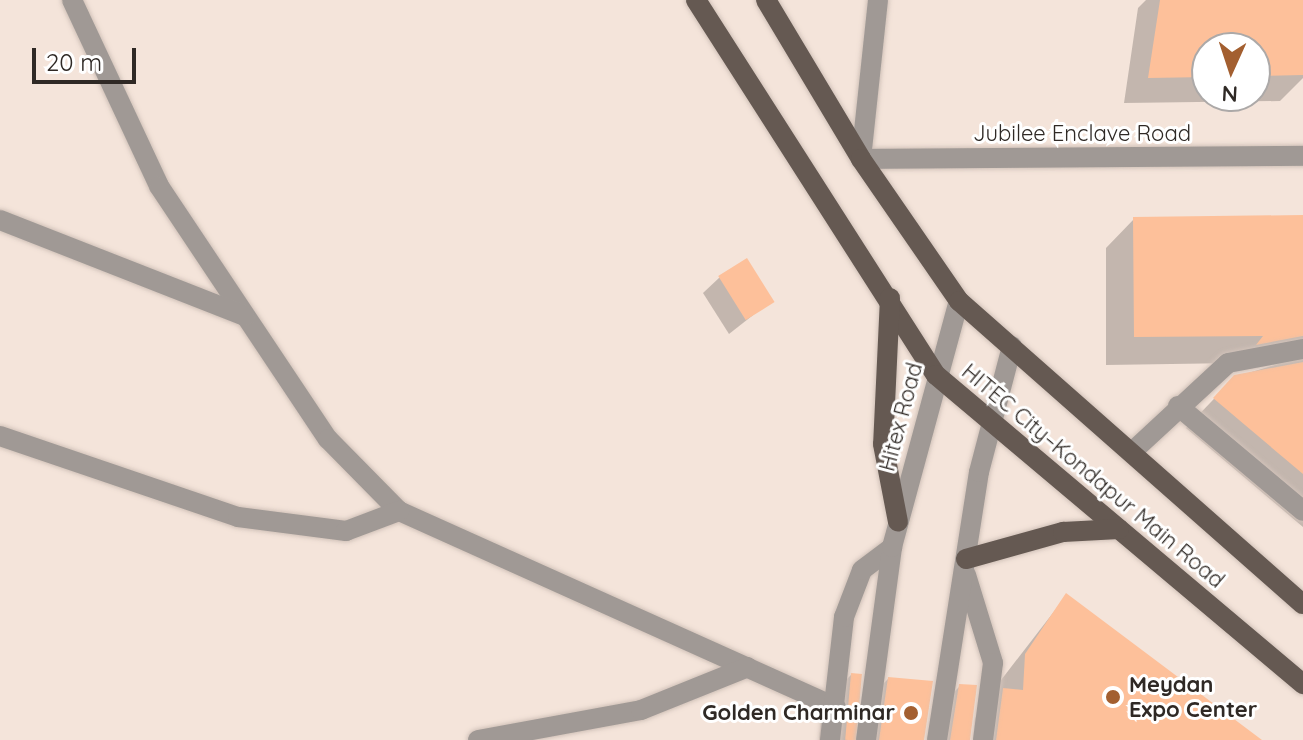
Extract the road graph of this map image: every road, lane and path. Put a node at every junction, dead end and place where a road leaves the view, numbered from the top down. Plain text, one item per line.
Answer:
1 (72, 0) edge
2 (696, 0) edge
3 (766, 0) edge
4 (878, 0) edge
5 (1303, 156) edge
6 (861, 159) junction
7 (0, 220) edge
8 (890, 298) junction
9 (959, 301) junction
10 (245, 316) junction
11 (1012, 346) junction
12 (1303, 349) edge
13 (936, 375) junction
14 (1178, 406) junction
15 (991, 418) junction
16 (0, 436) edge
17 (1133, 451) junction
18 (399, 511) junction
19 (1303, 511) edge
20 (898, 522) junction
21 (1119, 529) junction
22 (892, 547) junction
23 (965, 563) junction
24 (1303, 604) edge
25 (748, 667) junction
26 (1303, 684) edge
27 (836, 707) junction
28 (478, 740) edge
29 (830, 740) edge
30 (866, 740) edge
31 (937, 740) edge
32 (983, 740) edge

1 - 10 street
2 - 8 main road, HITEC City–Kondapur Main Road
3 - 6 main road, HITEC City–Kondapur Main Road
4 - 6 street
5 - 6 street, Jubilee Enclave Road
6 - 9 main road, HITEC City–Kondapur Main Road
7 - 10 street
8 - 13 main road, HITEC City–Kondapur Main Road
8 - 20 main road
9 - 11 main road, HITEC City–Kondapur Main Road
9 - 13 street, Hitex Road
10 - 18 street
11 - 15 street
11 - 17 main road, HITEC City–Kondapur Main Road
12 - 14 street
13 - 15 main road, HITEC City–Kondapur Main Road
13 - 20 street, Hitex Road
14 - 17 street
14 - 19 street
15 - 21 main road, HITEC City–Kondapur Main Road
15 - 23 street
16 - 18 street
17 - 24 main road, HITEC City–Kondapur Main Road
18 - 25 street
20 - 22 street, Hitex Road
21 - 23 main road
21 - 26 main road, HITEC City–Kondapur Main Road
22 - 27 street
22 - 30 street, Hitex Road
23 - 31 street
23 - 32 street
25 - 27 street
25 - 28 street
27 - 29 street

